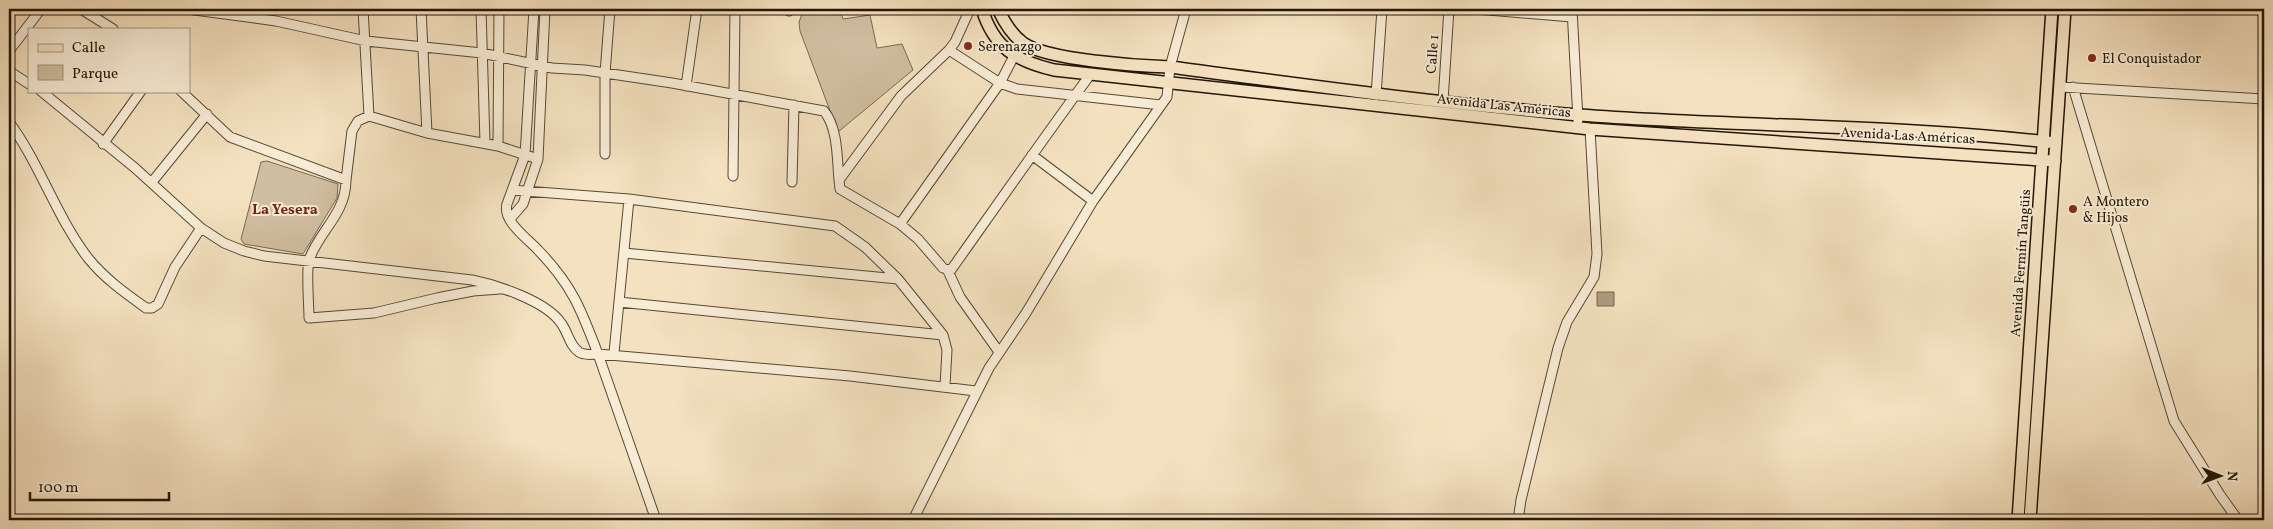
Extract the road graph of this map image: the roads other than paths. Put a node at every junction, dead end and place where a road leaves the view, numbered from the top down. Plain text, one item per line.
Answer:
1 (41, 9) edge
2 (81, 9) edge
3 (187, 9) edge
4 (363, 9) edge
5 (421, 9) edge
6 (481, 9) edge
7 (499, 9) edge
8 (534, 9) edge
9 (545, 9) edge
10 (610, 9) edge
11 (696, 9) edge
12 (735, 9) edge
13 (970, 9) edge
14 (982, 9) edge
15 (998, 9) edge
16 (1186, 9) edge
17 (1382, 9) edge
18 (1449, 9) edge
19 (1476, 9) edge
20 (2052, 9) edge
21 (2064, 9) edge
22 (1572, 13) edge
23 (111, 28) edge
24 (366, 41) junction
25 (423, 47) junction
26 (948, 50) junction
27 (9, 52) edge
28 (482, 53) junction
29 (1014, 56) junction
30 (500, 57) junction
31 (531, 64) junction
32 (542, 66) junction
33 (1170, 67) junction
34 (9, 71) edge
35 (605, 73) junction
36 (1090, 75) junction
37 (1168, 82) junction
38 (28, 83) edge
39 (1000, 83) junction
40 (686, 86) junction
41 (2060, 87) junction
42 (2073, 87) junction
43 (42, 92) edge
44 (140, 92) edge
45 (182, 92) edge
46 (1076, 95) junction
47 (1376, 95) junction
48 (734, 96) junction
49 (2264, 98) edge
50 (1443, 101) junction
51 (794, 105) junction
52 (1161, 105) junction
53 (207, 114) junction
54 (1578, 115) junction
55 (369, 116) junction
56 (1644, 118) junction
57 (9, 122) edge
58 (2045, 123) junction
59 (1584, 129) junction
60 (426, 133) junction
61 (1644, 133) junction
62 (2024, 140) junction
63 (2044, 142) junction
64 (2056, 143) junction
65 (103, 144) junction
66 (485, 144) junction
67 (498, 146) junction
68 (605, 154) dead end
69 (526, 155) junction
70 (1032, 155) junction
71 (538, 159) junction
72 (2042, 159) junction
73 (2055, 161) junction
74 (733, 176) dead end
75 (346, 180) junction
76 (839, 180) junction
77 (152, 182) junction
78 (792, 182) dead end
79 (512, 190) junction
80 (528, 191) junction
81 (630, 199) junction
82 (1093, 201) junction
83 (510, 219) junction
84 (900, 224) junction
85 (201, 228) junction
86 (624, 253) junction
87 (309, 261) junction
88 (948, 271) junction
89 (898, 279) junction
90 (503, 289) junction
91 (619, 302) junction
92 (943, 335) junction
93 (999, 352) junction
94 (614, 353) junction
95 (598, 354) junction
96 (945, 386) junction
97 (976, 391) junction
98 (2026, 395) junction
99 (2038, 395) junction
100 (656, 520) edge
101 (912, 520) edge
102 (1518, 520) edge
103 (2018, 520) edge
104 (2030, 520) edge
105 (2238, 520) edge

1 - 27 street
2 - 23 street
3 - 24 street
4 - 24 street
5 - 25 street
6 - 28 street
7 - 30 street
8 - 31 street
9 - 32 street
10 - 35 street
11 - 40 street
12 - 48 street
13 - 26 street
14 - 29 main road, Avenida Las Américas
15 - 33 main road, Avenida Las Américas
16 - 33 street
17 - 47 street
18 - 50 street, Calle 1
19 - 22 street
20 - 58 main road, Avenida Fermín Tangüis
21 - 41 main road, Avenida Fermín Tangüis
22 - 54 street
24 - 25 street
24 - 55 street
25 - 28 street
25 - 60 street
26 - 39 street
26 - 76 street
28 - 30 street
28 - 66 street
29 - 36 main road, Avenida Las Américas
29 - 39 street
30 - 31 street
30 - 67 street
31 - 32 street
31 - 69 street
32 - 35 street
32 - 71 street
33 - 37 street
33 - 47 main road, Avenida Las Américas
34 - 38 street
35 - 40 street
35 - 68 street
36 - 37 main road, Avenida Las Américas
36 - 46 street
37 - 52 street
37 - 59 main road, Avenida Las Américas
39 - 46 street
39 - 84 street
40 - 48 street
41 - 42 street
41 - 64 main road, Avenida Fermín Tangüis
42 - 49 street
42 - 105 street
43 - 65 street
44 - 65 street
45 - 53 street
46 - 52 street
46 - 70 street
47 - 50 main road, Avenida Las Américas
48 - 51 street
48 - 74 street
50 - 54 main road, Avenida Las Américas
51 - 76 street
51 - 78 street
52 - 82 street
53 - 75 street
53 - 77 street
54 - 56 main road, Avenida Las Américas
54 - 59 street
55 - 60 street
55 - 75 street
56 - 61 main road
56 - 62 main road, Avenida Las Américas
57 - 85 street
58 - 62 main road
58 - 63 main road, Avenida Fermín Tangüis
59 - 61 main road, Avenida Las Américas
59 - 102 street
60 - 66 street
61 - 72 main road, Avenida Las Américas
62 - 63 main road, Avenida Las Américas
63 - 64 main road, Avenida Las Américas
63 - 72 main road, Avenida Fermín Tangüis
64 - 73 main road, Avenida Fermín Tangüis
65 - 77 street
66 - 67 street
67 - 69 street
69 - 71 street
69 - 79 street
70 - 82 street
70 - 88 street
71 - 80 street
72 - 73 main road, Avenida Las Américas
72 - 98 main road, Avenida Fermín Tangüis
73 - 99 main road, Avenida Fermín Tangüis
75 - 87 street
76 - 84 street
77 - 85 street
79 - 80 street
79 - 83 street
80 - 81 street
80 - 83 street
81 - 86 street
81 - 89 street
82 - 93 street
83 - 95 street
84 - 88 street
85 - 87 street
86 - 89 street
86 - 91 street
87 - 90 street
87 - 90 street
88 - 93 street
89 - 92 street
90 - 95 street
91 - 92 street
91 - 94 street
92 - 96 street
93 - 97 street
94 - 95 street
94 - 96 street
95 - 100 street
96 - 97 street
97 - 101 street
98 - 99 main road
98 - 103 main road, Avenida Fermín Tangüis
99 - 104 main road, Avenida Fermín Tangüis

